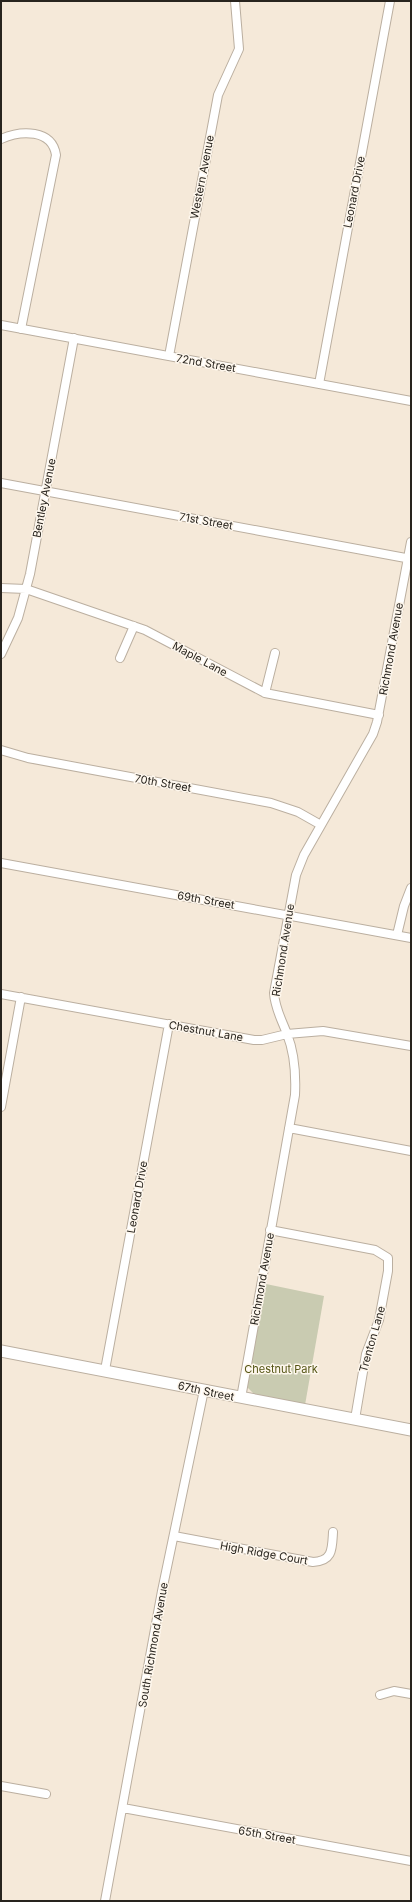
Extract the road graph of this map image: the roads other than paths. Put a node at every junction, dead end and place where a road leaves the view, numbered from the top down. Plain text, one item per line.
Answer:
1 (235, 1) edge
2 (390, 1) edge
3 (1, 139) edge
4 (1, 325) edge
5 (21, 329) junction
6 (74, 338) junction
7 (169, 356) junction
8 (319, 384) junction
9 (411, 401) edge
10 (1, 483) edge
11 (46, 491) junction
12 (411, 542) edge
13 (409, 558) edge
14 (1, 588) edge
15 (26, 589) junction
16 (134, 626) junction
17 (275, 653) dead end
18 (1, 654) edge
19 (120, 658) dead end
20 (265, 693) junction
21 (379, 715) junction
22 (1, 750) edge
23 (322, 825) junction
24 (1, 863) edge
25 (411, 888) edge
26 (288, 915) junction
27 (397, 935) junction
28 (411, 938) edge
29 (1, 994) edge
30 (21, 997) junction
31 (169, 1024) junction
32 (287, 1034) junction
33 (411, 1046) edge
34 (1, 1107) edge
35 (289, 1128) junction
36 (411, 1151) edge
37 (270, 1230) junction
38 (1, 1351) edge
39 (105, 1370) junction
40 (204, 1390) junction
41 (241, 1398) junction
42 (355, 1419) junction
43 (411, 1430) edge
44 (333, 1532) dead end
45 (174, 1536) junction
46 (411, 1694) edge
47 (380, 1695) dead end
48 (1, 1786) edge
49 (46, 1794) dead end
50 (123, 1808) junction
51 (411, 1861) edge
52 (105, 1901) edge

1 - 7 street, Western Avenue
2 - 8 street, Leonard Drive
3 - 5 street
4 - 5 street, 72nd Street
5 - 6 street, 72nd Street
6 - 7 street, 72nd Street
6 - 11 street, Bentley Avenue
7 - 8 street, 72nd Street
8 - 9 street, 72nd Street
10 - 11 street, 71st Street
11 - 13 street, 71st Street
11 - 15 street, Bentley Avenue
12 - 13 street, Richmond Avenue
13 - 21 street, Richmond Avenue
14 - 15 street, Maple Lane
15 - 16 street, Maple Lane
15 - 18 street, Bentley Avenue
16 - 19 street
16 - 20 street, Maple Lane
17 - 20 street
20 - 21 street, Maple Lane
21 - 23 street, Richmond Avenue
22 - 23 street, 70th Street
23 - 26 street, Richmond Avenue
24 - 26 street, 69th Street
25 - 27 street
26 - 27 street, 69th Street
26 - 32 street, Richmond Avenue
27 - 28 street, 69th Street
29 - 30 street, Chestnut Lane
30 - 31 street, Chestnut Lane
30 - 34 street
31 - 32 street, Chestnut Lane
31 - 39 street, Leonard Drive
32 - 33 street, Chestnut Lane
32 - 35 street, Richmond Avenue
35 - 36 street
35 - 37 street, Richmond Avenue
37 - 41 street, Richmond Avenue
37 - 42 street, Trenton Lane
38 - 39 street, 67th Street
39 - 40 street, 67th Street
40 - 41 street, 67th Street
40 - 45 street, South Richmond Avenue
41 - 42 street, 67th Street
42 - 43 street, 67th Street
44 - 45 street, High Ridge Court
45 - 50 street, South Richmond Avenue
46 - 47 street
48 - 49 street
50 - 51 street, 65th Street
50 - 52 street, South Richmond Avenue

